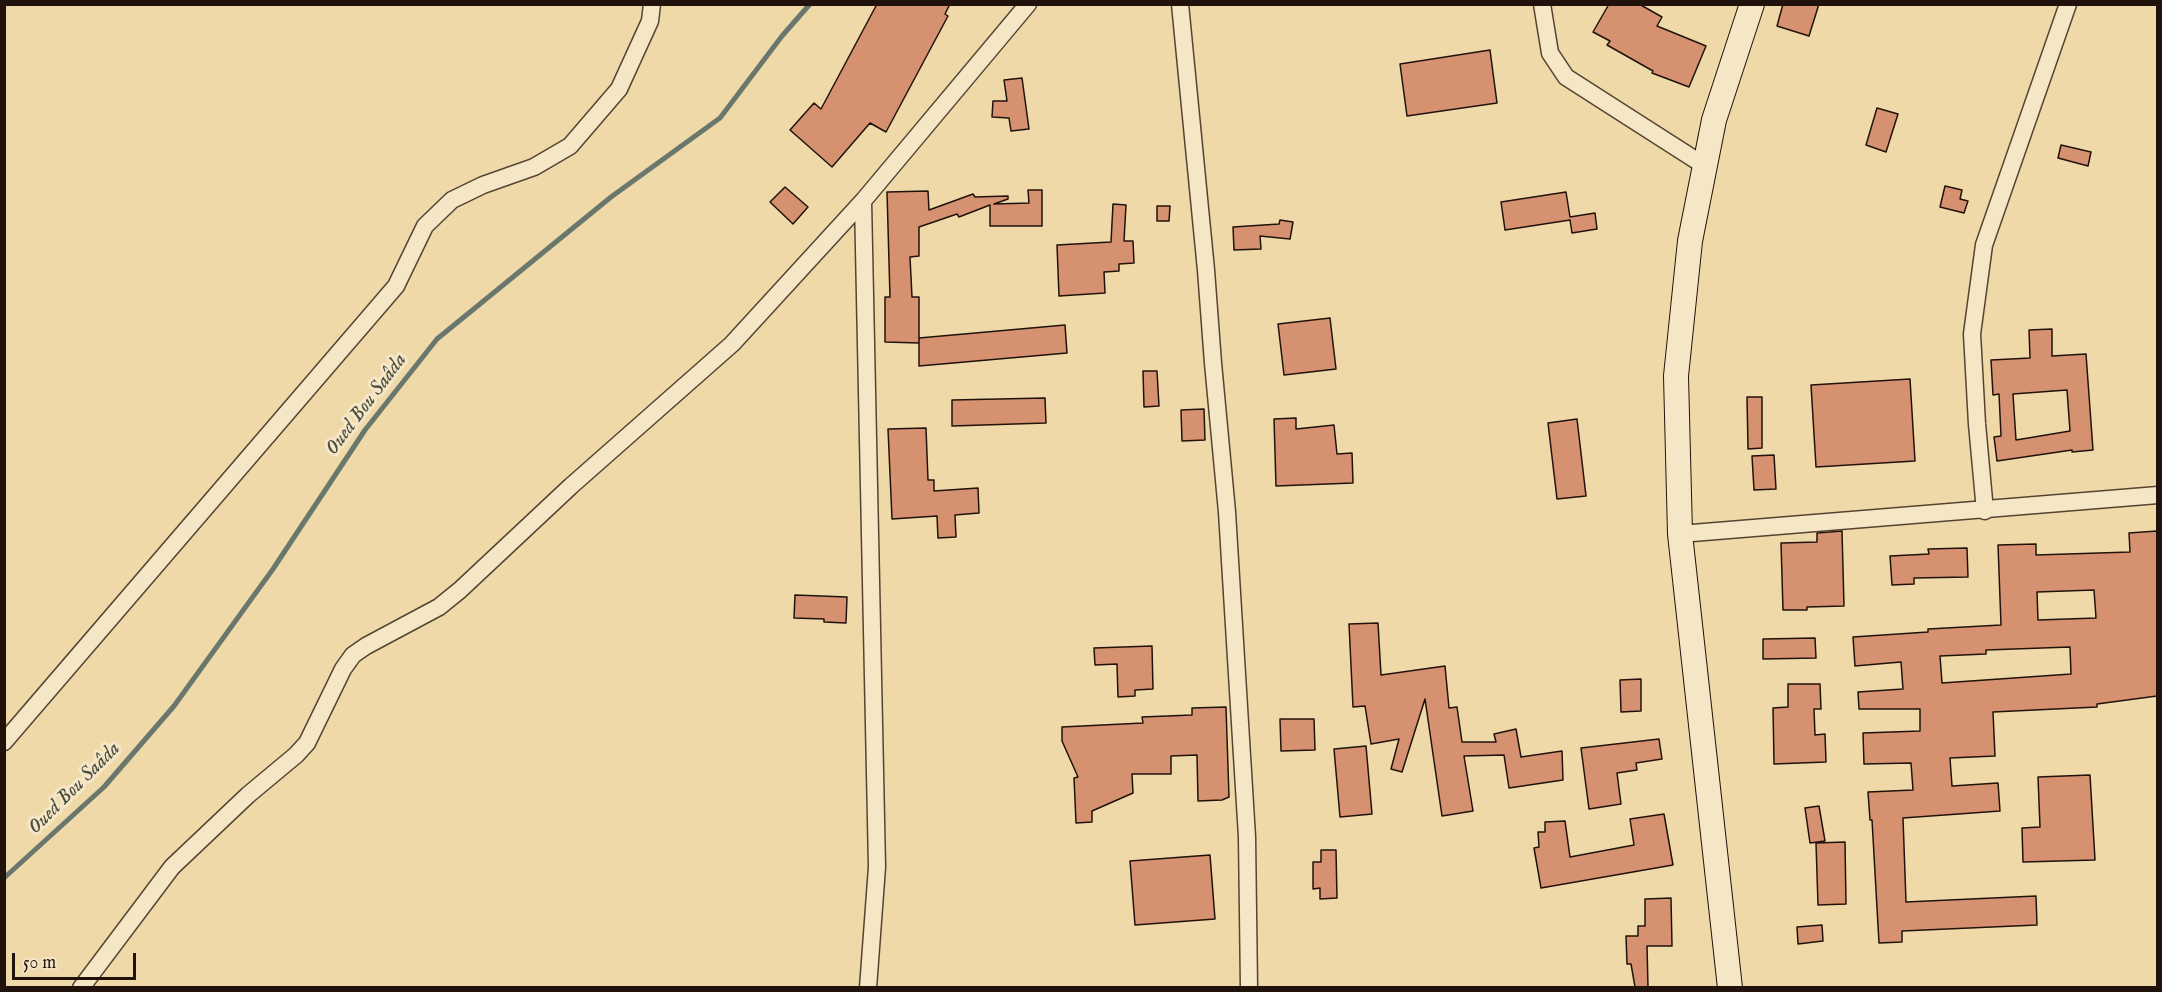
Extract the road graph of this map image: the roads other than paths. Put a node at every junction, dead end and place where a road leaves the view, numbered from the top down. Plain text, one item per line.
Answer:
1 (652, 4) edge
2 (1028, 4) edge
3 (1180, 4) edge
4 (1542, 4) edge
5 (1752, 4) edge
6 (2068, 4) edge
7 (1705, 166) junction
8 (863, 201) junction
9 (2157, 495) edge
10 (1985, 511) junction
11 (1680, 534) junction
12 (4, 742) edge
13 (81, 987) edge
14 (868, 987) edge
15 (1250, 987) edge
16 (1730, 987) edge

1 - 12 street
2 - 8 street
3 - 15 street
4 - 7 street
5 - 7 main road
6 - 10 street
7 - 11 main road
8 - 13 street
8 - 14 street
9 - 10 street
10 - 11 street
11 - 16 main road

